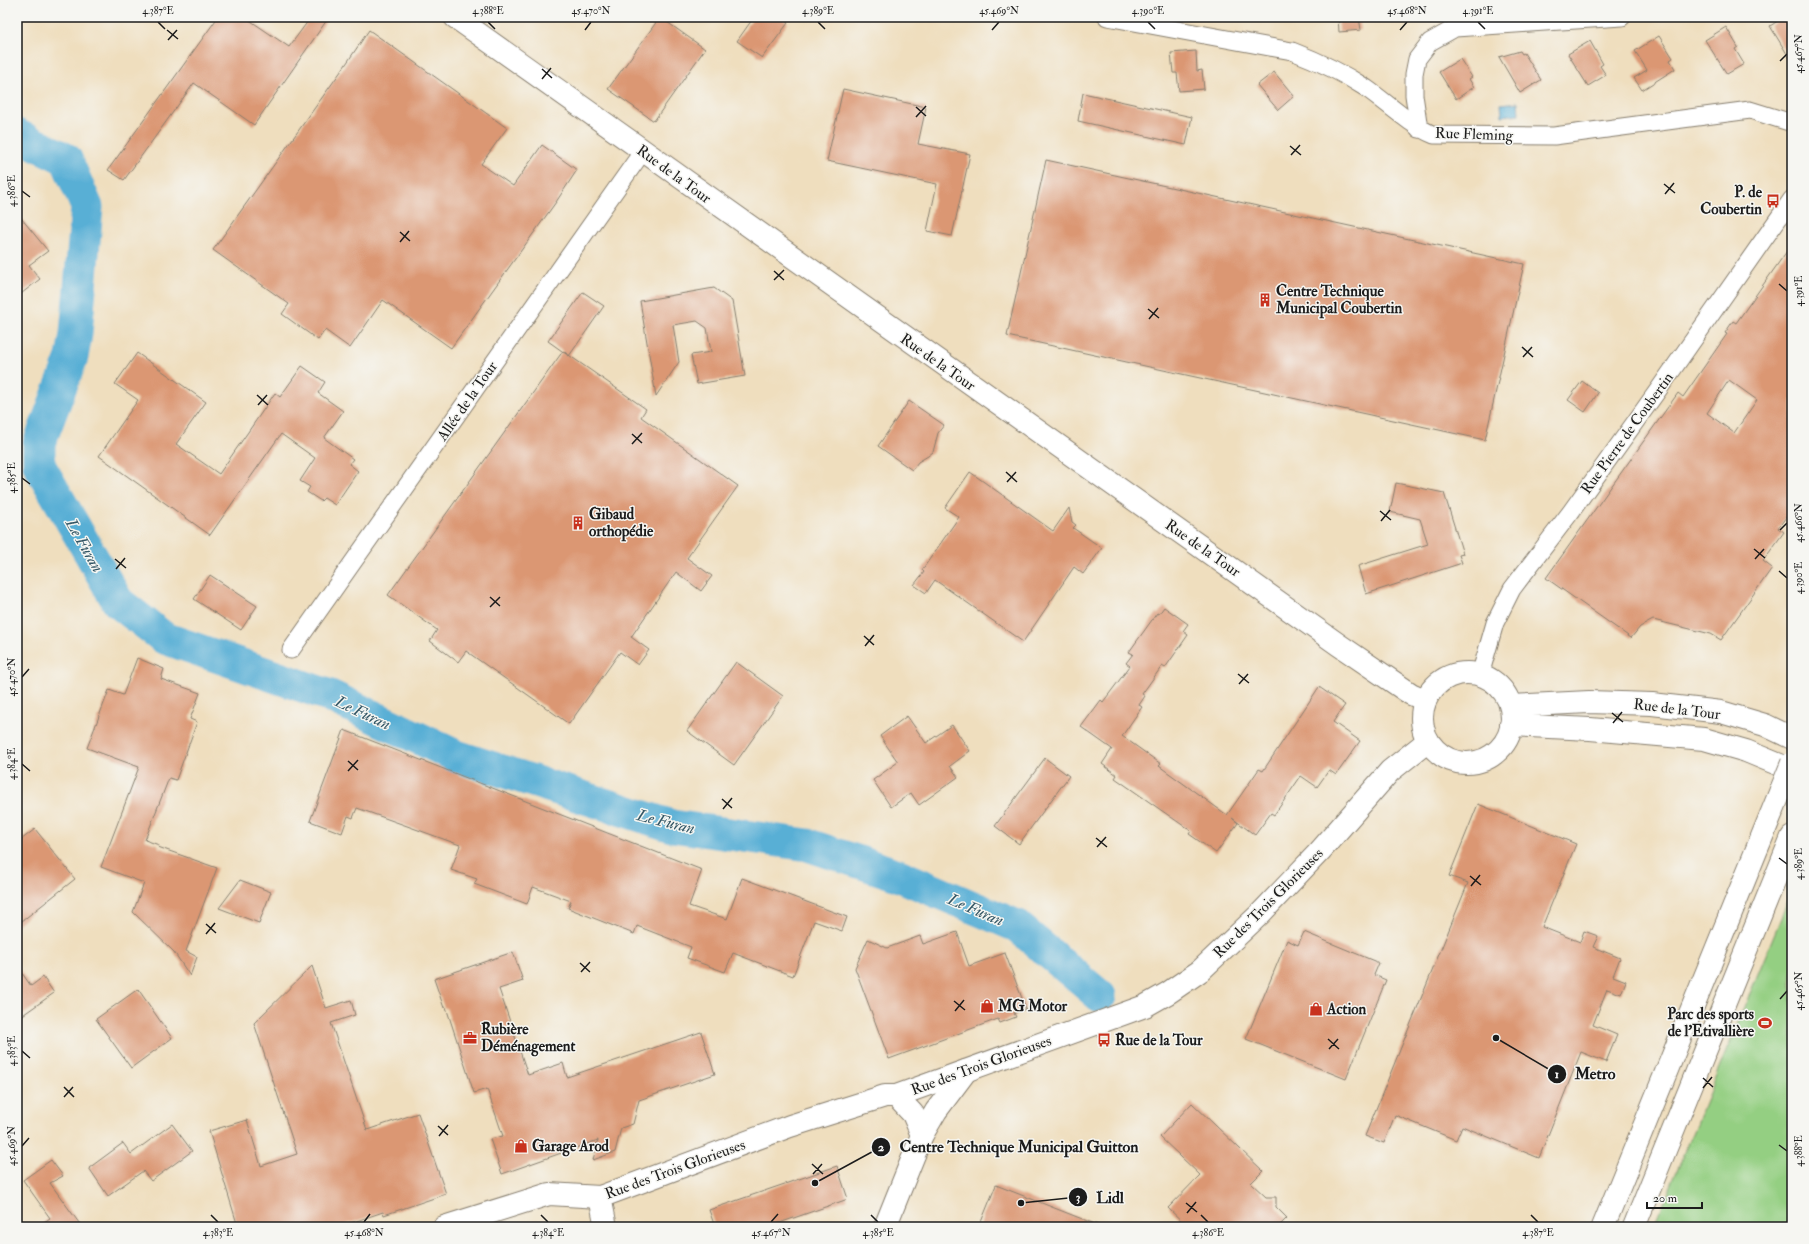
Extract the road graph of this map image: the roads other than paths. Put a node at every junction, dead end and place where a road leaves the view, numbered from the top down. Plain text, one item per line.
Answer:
1 (455, 17) edge
2 (1107, 17) edge
3 (1622, 17) edge
4 (1792, 123) edge
5 (1419, 129) junction
6 (643, 151) junction
7 (1792, 199) edge
8 (291, 650) dead end
9 (1480, 675) junction
10 (1425, 700) junction
11 (1511, 715) junction
12 (1792, 738) edge
13 (1428, 741) junction
14 (1792, 763) edge
15 (1792, 770) edge
16 (1792, 837) edge
17 (966, 1070) junction
18 (896, 1096) junction
19 (922, 1135) junction
20 (600, 1197) junction
21 (444, 1227) edge
22 (606, 1227) edge
23 (885, 1227) edge
24 (1603, 1227) edge
25 (1634, 1227) edge

1 - 6 main road, Rue de la Tour
2 - 5 street, Rue Fleming
3 - 5 street
4 - 5 street, Rue Fleming
6 - 8 street, Allée de la Tour
6 - 10 main road, Rue de la Tour
7 - 9 street, Rue Pierre de Coubertin
9 - 10 main road
9 - 11 main road
10 - 13 main road
11 - 12 main road, Rue de la Tour
11 - 13 main road
11 - 15 main road, Rue de la Tour
13 - 17 main road, Rue des Trois Glorieuses
14 - 24 main road, bridge
16 - 25 main road
17 - 18 main road, Rue des Trois Glorieuses
17 - 19 main road
18 - 19 main road
18 - 20 main road, Rue des Trois Glorieuses
19 - 23 main road
20 - 21 main road, Rue des Trois Glorieuses
20 - 22 main road

